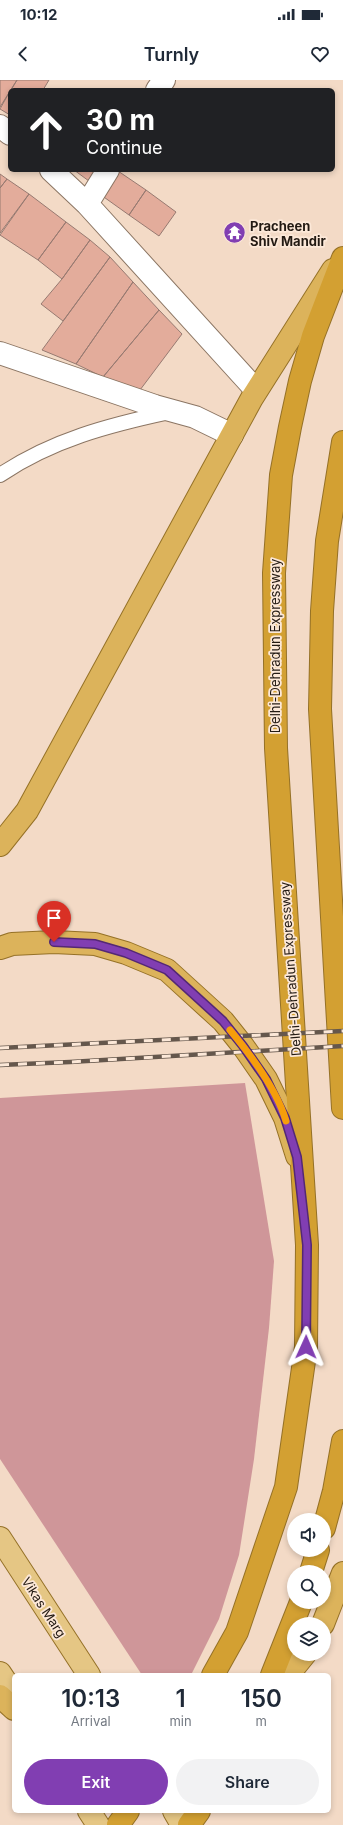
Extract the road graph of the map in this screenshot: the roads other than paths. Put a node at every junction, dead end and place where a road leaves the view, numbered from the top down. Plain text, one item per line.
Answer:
1 (0, 126) edge
2 (8, 132) edge
3 (53, 172) edge
4 (107, 172) edge
5 (87, 204) junction
6 (343, 254) edge
7 (343, 258) edge
8 (0, 353) edge
9 (256, 390) junction
10 (172, 412) junction
11 (232, 435) junction
12 (343, 442) edge
13 (0, 475) edge
14 (0, 845) edge
15 (0, 948) edge
16 (343, 1108) edge
17 (307, 1245) junction
18 (343, 1441) edge
19 (328, 1513) edge
20 (0, 1538) edge
21 (343, 1573) edge
22 (298, 1609) edge
23 (326, 1617) edge
24 (299, 1661) edge
25 (0, 1673) edge
26 (88, 1673) edge
27 (214, 1673) edge
28 (273, 1673) edge
29 (290, 1673) edge
30 (12, 1691) edge
31 (0, 1696) edge
32 (12, 1707) edge
33 (90, 1813) edge
34 (127, 1813) edge
35 (175, 1813) edge
36 (198, 1813) edge
37 (98, 1825) edge
38 (118, 1825) edge
39 (182, 1825) edge
40 (189, 1825) edge

1 - 2 street
3 - 5 street
4 - 5 street
5 - 9 street
6 - 9 highway
7 - 17 highway, Delhi-Dehradun Expressway
8 - 10 street
9 - 11 highway
10 - 11 street
10 - 13 lane
11 - 14 highway
12 - 16 highway
15 - 17 highway
17 - 27 highway, Delhi-Dehradun Expressway
18 - 19 highway
20 - 26 main road, Vikas Marg
21 - 23 highway
22 - 28 highway
24 - 29 highway
25 - 30 main road
31 - 32 highway
33 - 37 main road
34 - 38 highway
35 - 39 main road
36 - 40 highway

